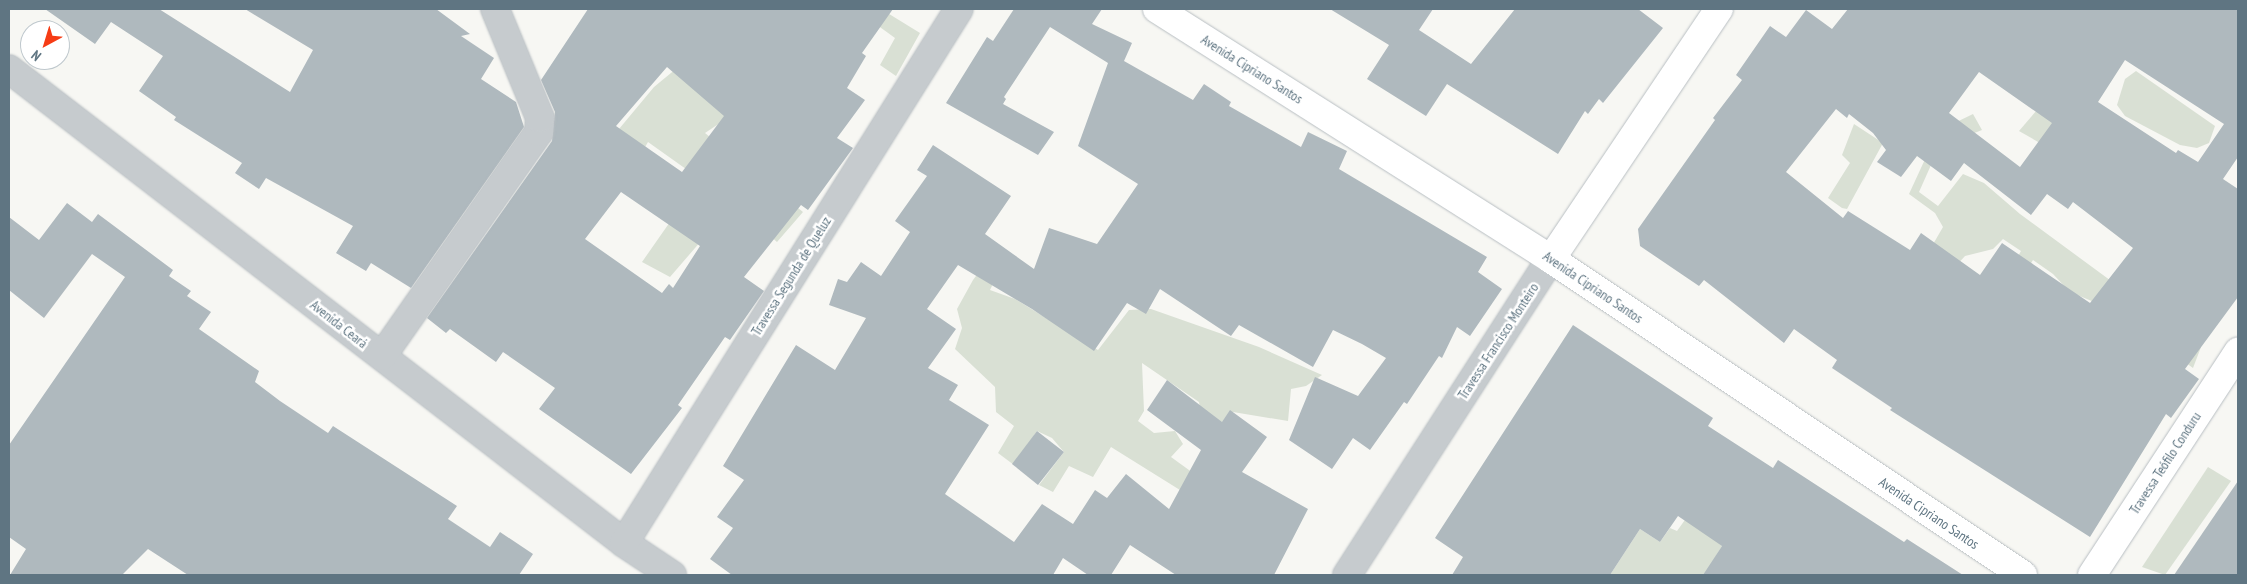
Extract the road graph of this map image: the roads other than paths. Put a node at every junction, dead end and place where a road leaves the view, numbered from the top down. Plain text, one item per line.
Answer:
1 (494, 9) edge
2 (958, 9) edge
3 (1157, 9) edge
4 (1719, 9) edge
5 (9, 69) edge
6 (1551, 259) junction
7 (2238, 352) edge
8 (382, 356) junction
9 (624, 542) junction
10 (672, 575) edge
11 (1347, 575) edge
12 (2023, 575) edge
13 (2092, 575) edge

1 - 8 street
2 - 9 street, Travessa Segunda de Queluz
3 - 6 street, Avenida Cipriano Santos
4 - 6 street, Travessa Francisco Monteiro
5 - 8 street, Avenida Ceará
6 - 11 street, Travessa Francisco Monteiro
6 - 12 street, Avenida Cipriano Santos
7 - 13 street, Travessa Teófilo Conduru
8 - 9 street, Avenida Ceará
9 - 10 street, Avenida Ceará

